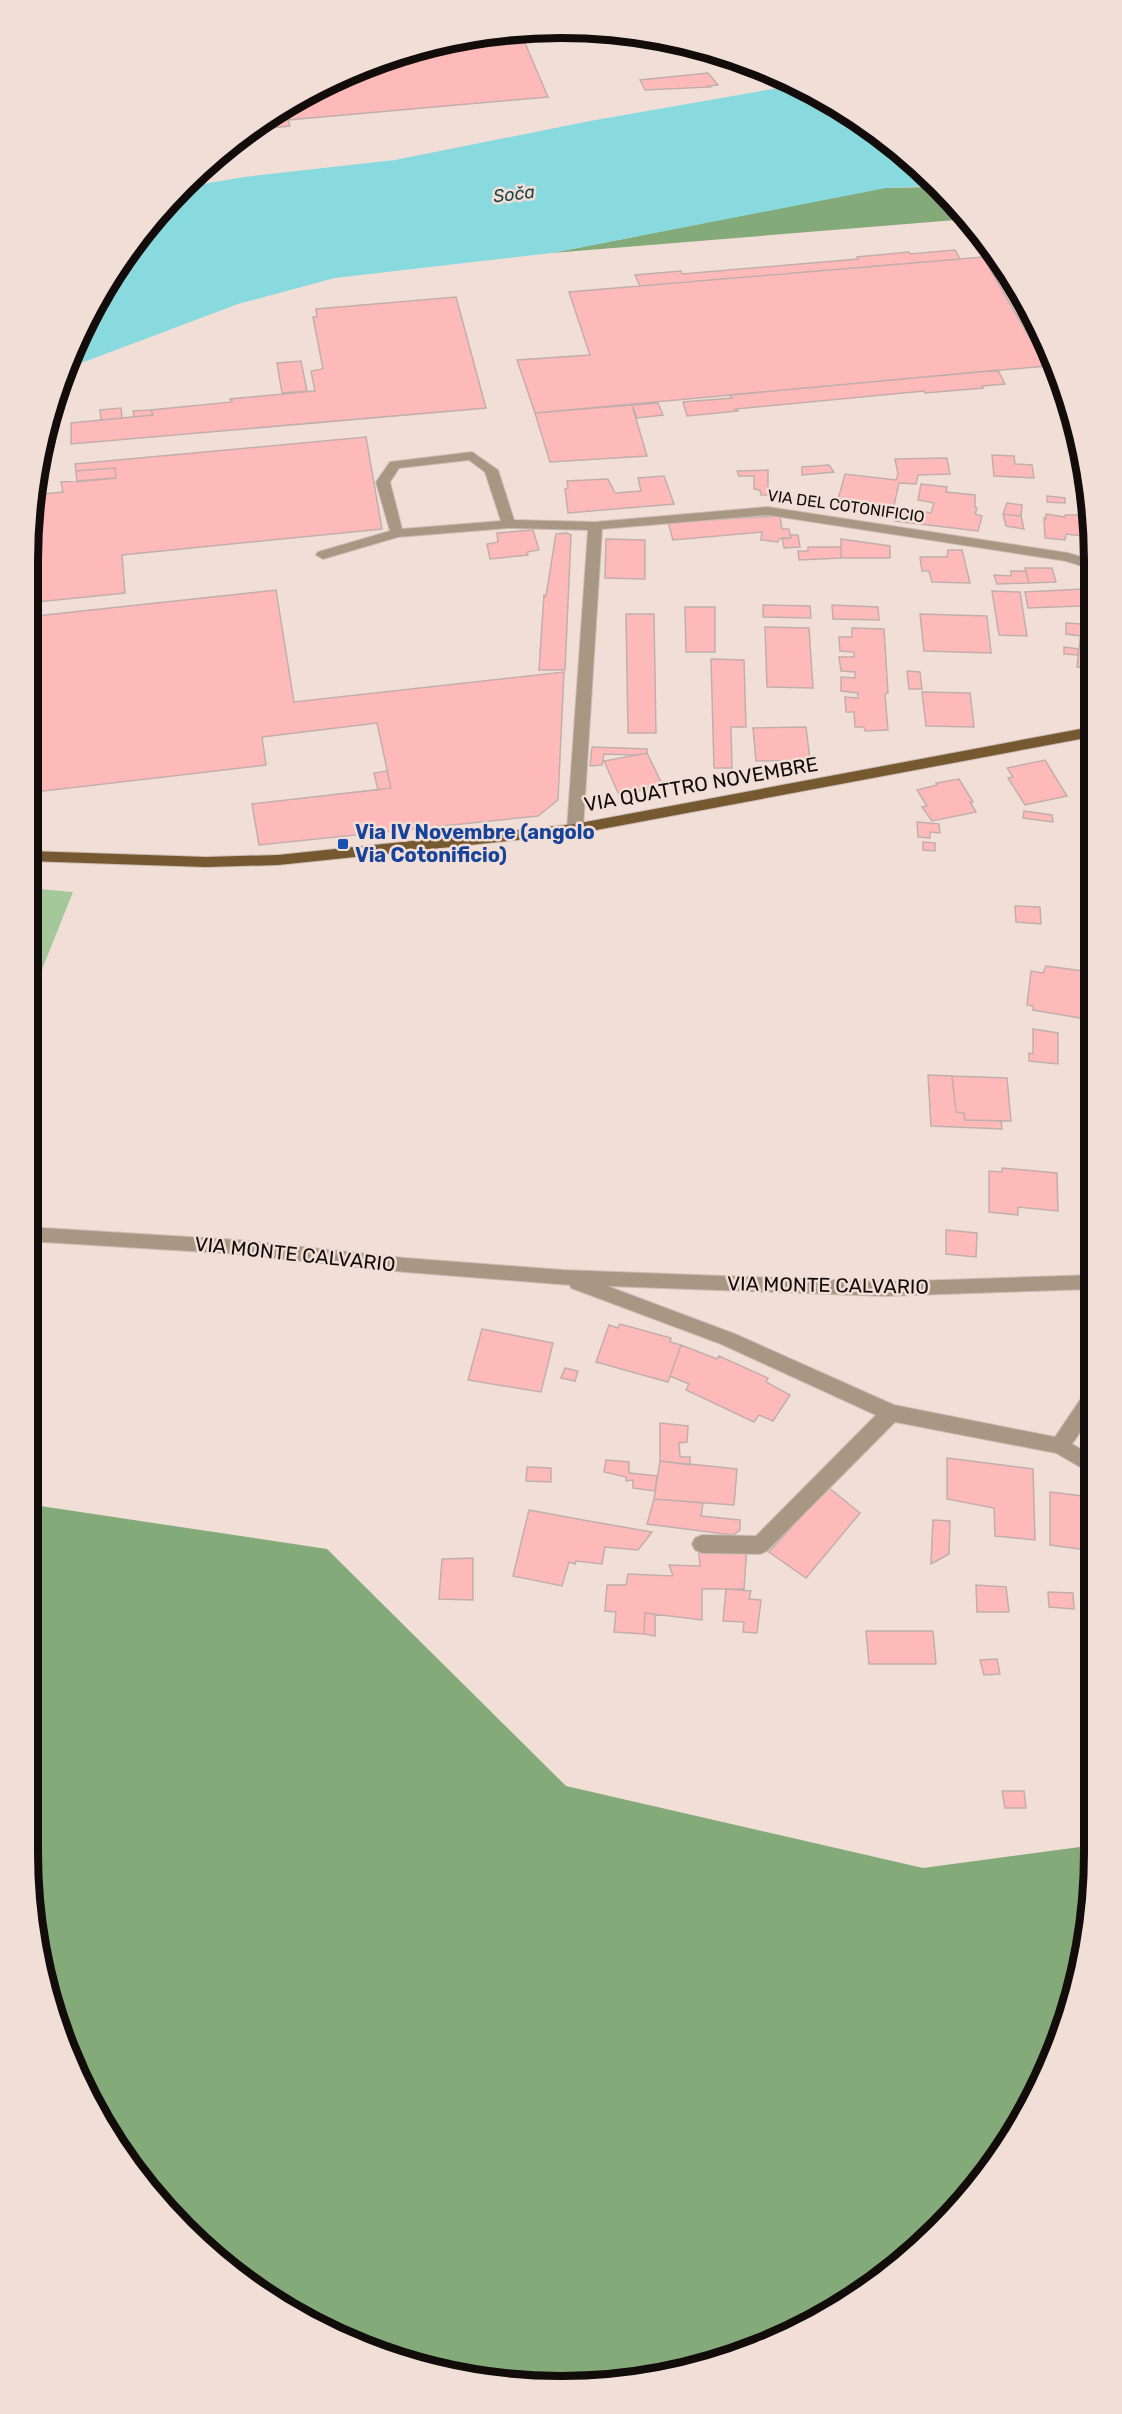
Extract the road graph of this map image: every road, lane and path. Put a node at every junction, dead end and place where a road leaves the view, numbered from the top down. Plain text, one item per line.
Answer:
1 (509, 524) junction
2 (595, 526) junction
3 (397, 533) junction
4 (323, 555) dead end
5 (1084, 563) edge
6 (1084, 733) edge
7 (575, 829) junction
8 (38, 856) edge
9 (38, 1235) edge
10 (563, 1277) junction
11 (1084, 1282) edge
12 (1084, 1411) edge
13 (891, 1413) junction
14 (1060, 1446) junction
15 (1084, 1461) edge
16 (702, 1544) dead end

1 - 2 street, VIA DEL COTONIFICIO
1 - 3 street, VIA DEL COTONIFICIO
1 - 3 street
2 - 5 street, VIA DEL COTONIFICIO
2 - 7 street
3 - 4 street, VIA DEL COTONIFICIO
6 - 7 main road, VIA QUATTRO NOVEMBRE
7 - 8 main road, VIA QUATTRO NOVEMBRE
9 - 10 street, VIA MONTE CALVARIO
10 - 11 street, VIA MONTE CALVARIO
10 - 13 street, VIA MONTE CALVARIO
12 - 14 street
13 - 14 street, VIA MONTE CALVARIO
13 - 16 street
14 - 15 street, VIA MONTE CALVARIO

